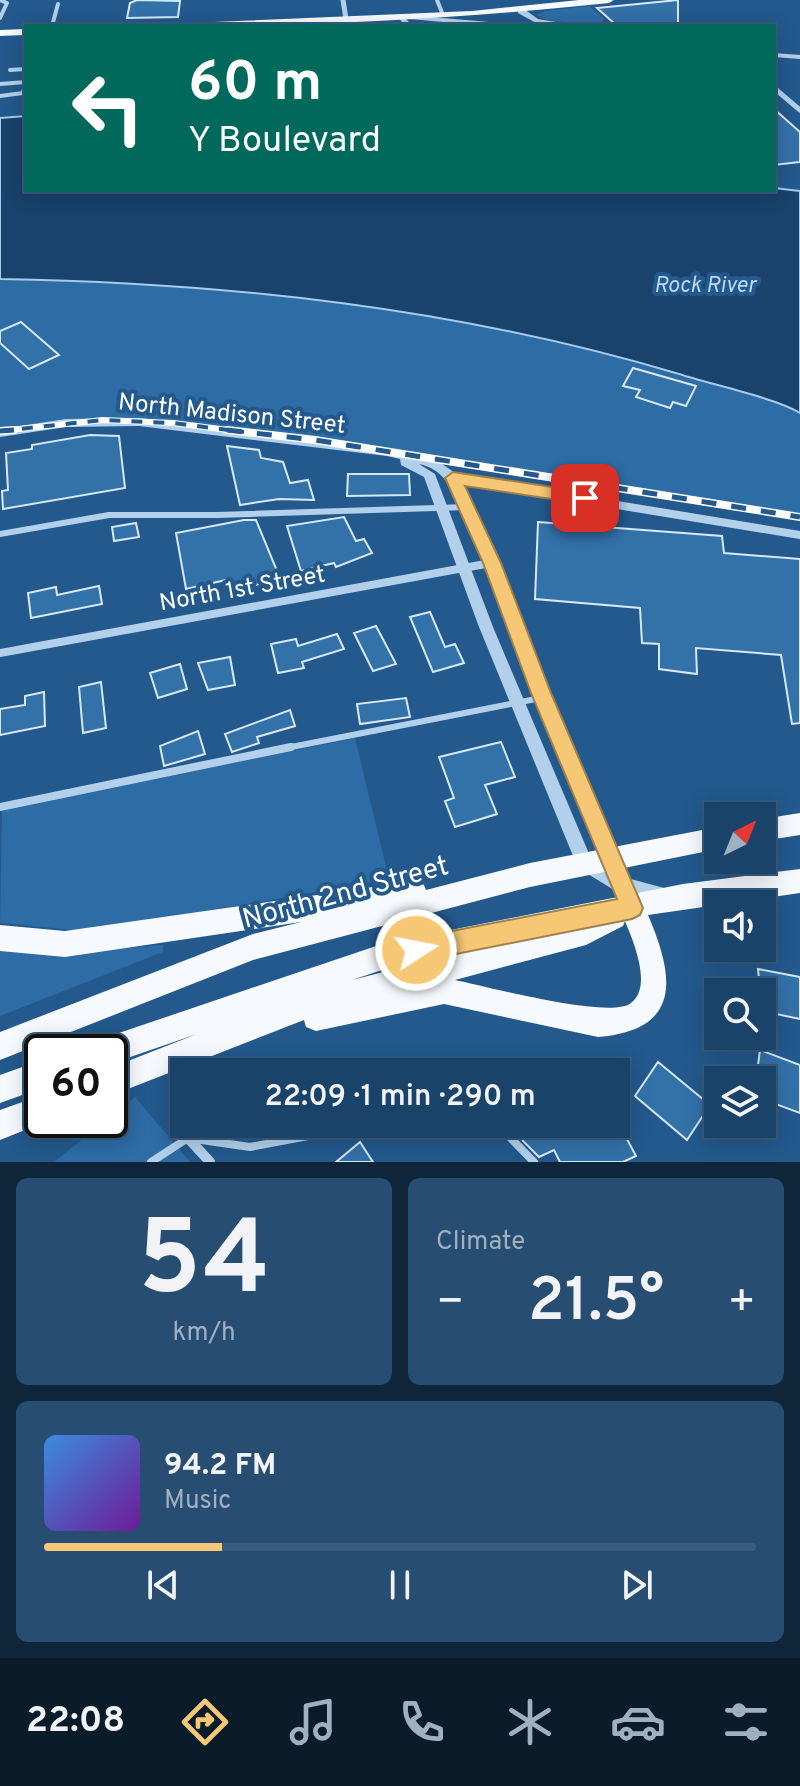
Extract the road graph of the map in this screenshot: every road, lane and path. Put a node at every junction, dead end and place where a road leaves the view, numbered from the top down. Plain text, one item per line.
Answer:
1 (0, 0) edge
2 (343, 0) edge
3 (437, 0) edge
4 (515, 0) edge
5 (575, 0) edge
6 (609, 0) edge
7 (58, 4) dead end
8 (524, 6) edge
9 (443, 15) junction
10 (0, 18) edge
11 (346, 19) junction
12 (405, 20) edge
13 (535, 23) edge
14 (53, 24) edge
15 (299, 24) edge
16 (476, 24) edge
17 (24, 32) edge
18 (0, 33) edge
19 (776, 48) edge
20 (800, 50) edge
21 (776, 55) edge
22 (800, 57) edge
23 (24, 69) edge
24 (10, 70) dead end
25 (24, 81) edge
26 (0, 84) edge
27 (24, 89) edge
28 (776, 90) edge
29 (0, 96) edge
30 (800, 110) edge
31 (0, 433) edge
32 (387, 452) junction
33 (453, 478) junction
34 (467, 507) junction
35 (441, 508) junction
36 (0, 534) edge
37 (800, 535) edge
38 (492, 563) junction
39 (463, 568) junction
40 (0, 653) edge
41 (543, 698) junction
42 (519, 700) junction
43 (0, 807) edge
44 (800, 824) edge
45 (776, 828) edge
46 (704, 841) edge
47 (596, 860) junction
48 (530, 875) junction
49 (800, 881) edge
50 (620, 883) junction
51 (683, 896) junction
52 (632, 908) junction
53 (0, 938) edge
54 (232, 1035) junction
55 (128, 1044) edge
56 (0, 1046) edge
57 (128, 1075) edge
58 (24, 1080) edge
59 (0, 1089) edge
60 (24, 1116) edge
61 (0, 1125) edge
62 (188, 1138) junction
63 (298, 1138) edge
64 (511, 1138) edge
65 (151, 1162) edge
66 (210, 1162) edge
67 (534, 1162) edge

1 - 10 lane
2 - 11 street
3 - 9 lane
4 - 8 main road
5 - 8 main road
6 - 8 main road
7 - 14 lane
8 - 9 main road
8 - 13 street
9 - 12 main road
11 - 12 main road
11 - 15 main road
12 - 16 street
17 - 18 main road
19 - 20 street
21 - 22 street
23 - 24 lane
25 - 26 lane
27 - 29 lane
28 - 30 street
31 - 32 street, North Madison Street
32 - 33 street, North Madison Street
32 - 35 street
33 - 34 street
33 - 37 street
34 - 35 lane
34 - 38 street
35 - 36 lane
35 - 39 street
38 - 39 street, North 1st Street
38 - 41 street
39 - 40 street, North 1st Street
39 - 42 street
41 - 42 lane
41 - 47 street
42 - 43 lane
42 - 47 street
44 - 45 main road
46 - 47 main road, North 2nd Street
47 - 48 main road, North 2nd Street
47 - 50 street
48 - 53 main road
48 - 56 main road, North 2nd Street
49 - 51 main road
50 - 51 street
50 - 52 street
51 - 52 main road
52 - 54 main road
52 - 54 main road
52 - 55 main road
54 - 57 main road
58 - 59 main road
60 - 61 main road
62 - 63 lane
62 - 65 lane
62 - 66 street
64 - 67 lane

